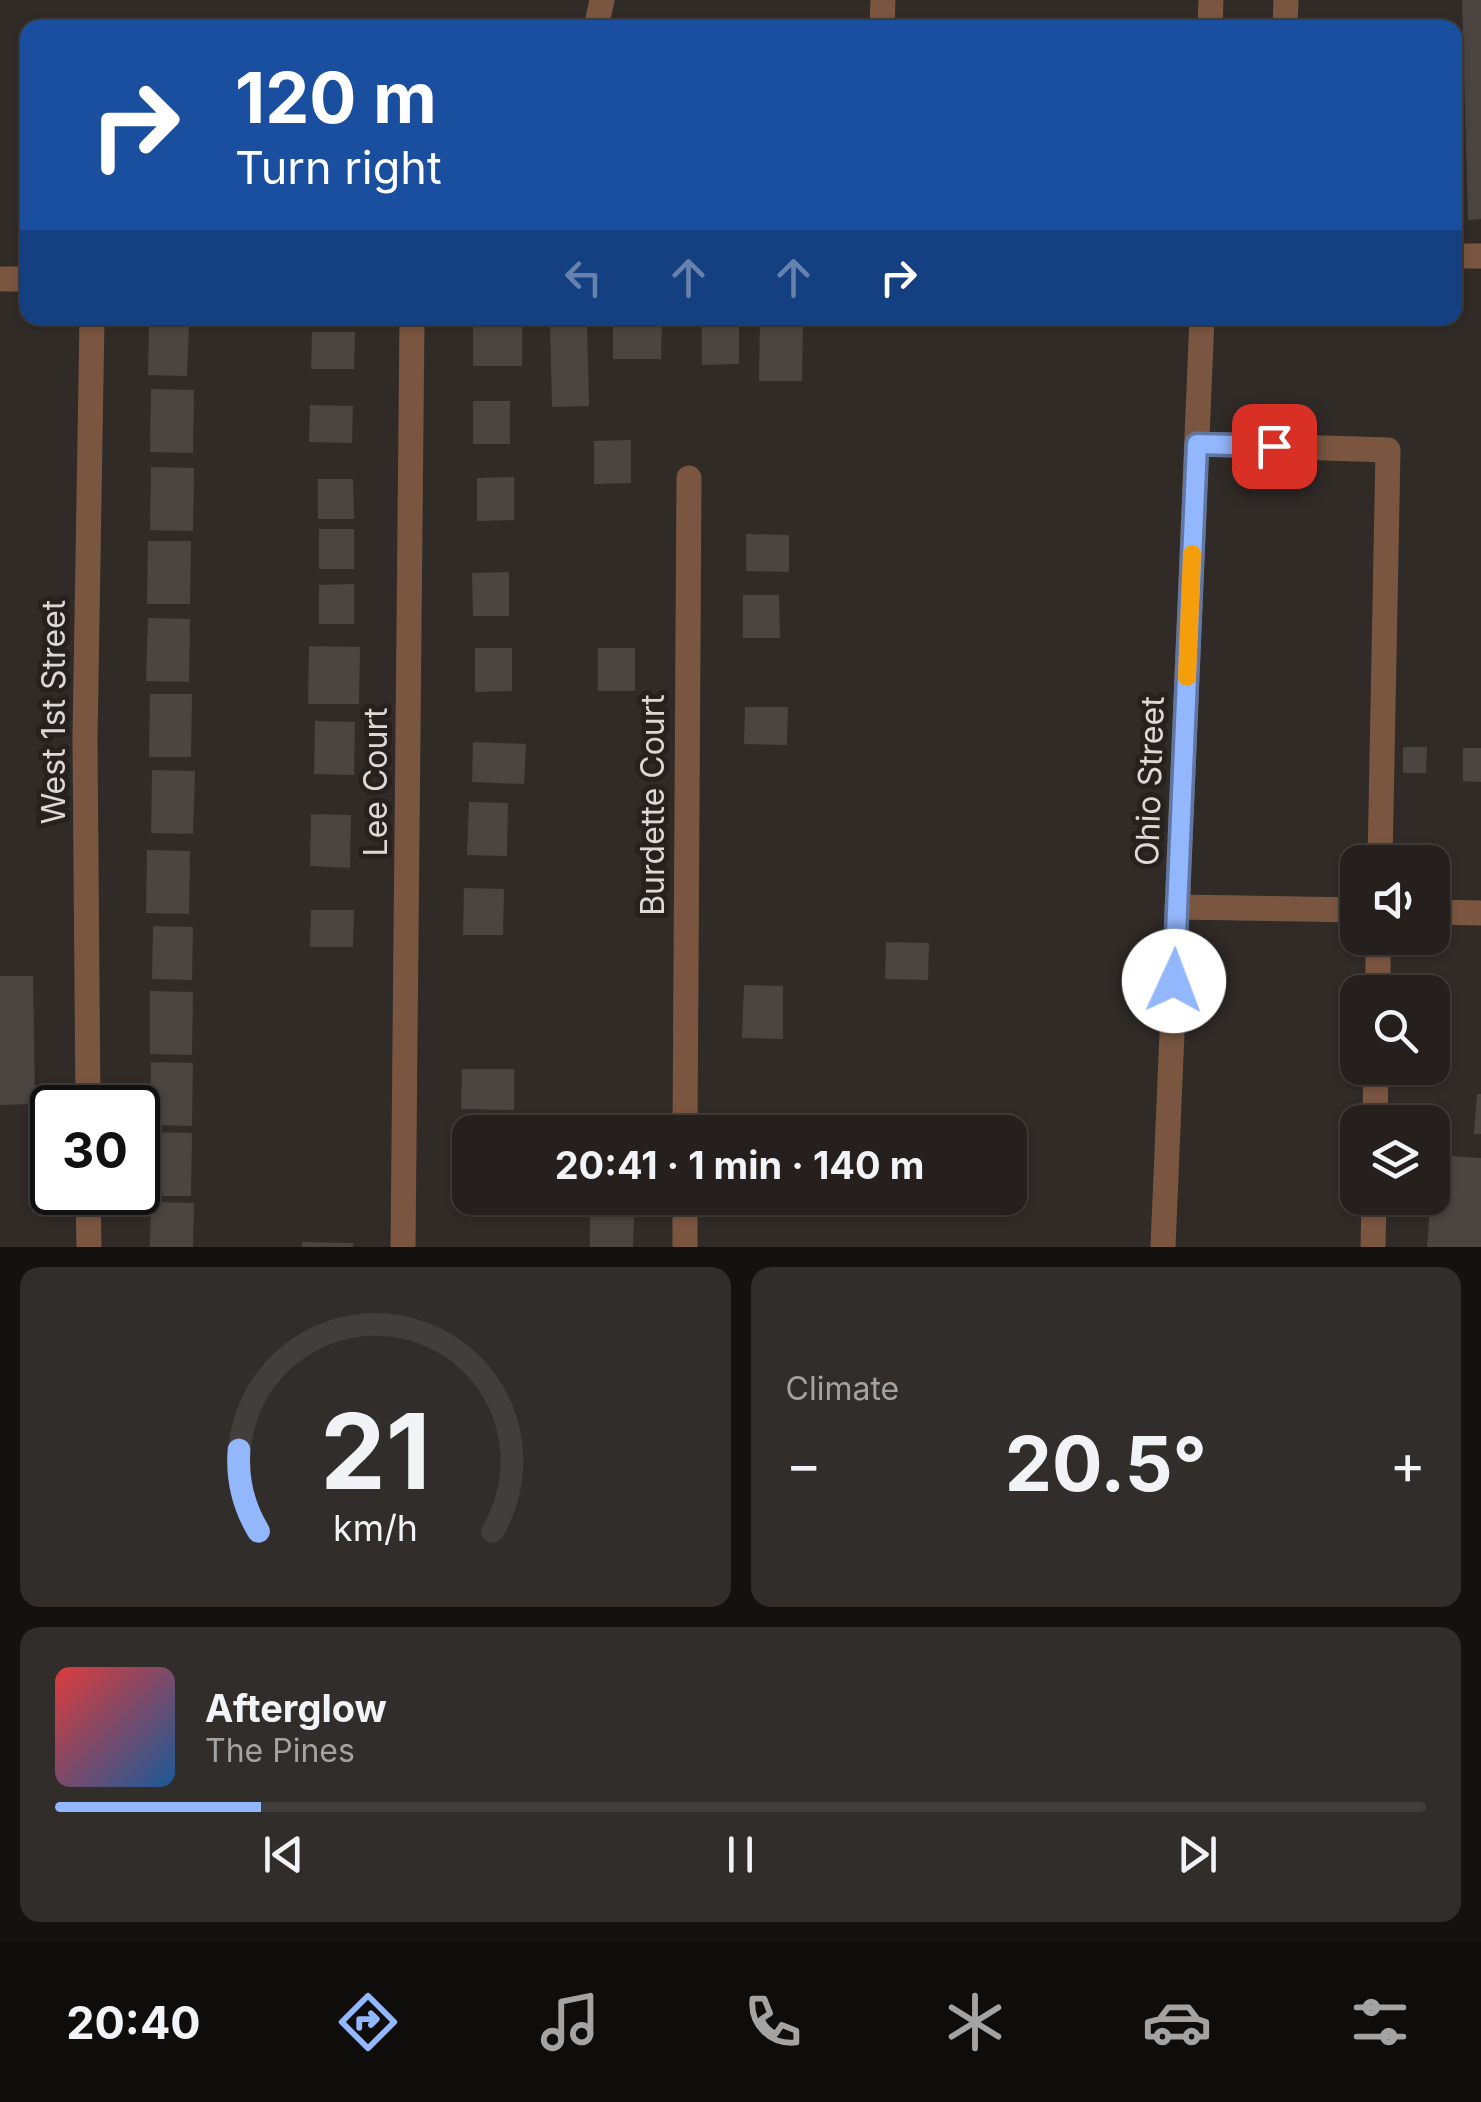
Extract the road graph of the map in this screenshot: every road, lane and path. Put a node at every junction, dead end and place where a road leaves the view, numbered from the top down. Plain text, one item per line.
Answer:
1 (92, 325) edge
2 (412, 325) edge
3 (1202, 325) edge
4 (1197, 444) junction
5 (689, 478) dead end
6 (1380, 845) edge
7 (1177, 907) junction
8 (1340, 910) edge
9 (1450, 912) edge
10 (1481, 913) edge
11 (88, 1085) edge
12 (685, 1115) edge
13 (88, 1215) edge
14 (685, 1215) edge
15 (1374, 1215) edge
16 (89, 1247) edge
17 (403, 1247) edge
18 (686, 1247) edge
19 (1163, 1247) edge
20 (1374, 1247) edge

1 - 11 street, West 1st Street
2 - 17 street, Lee Court
3 - 4 street, Ohio Street
4 - 6 street
4 - 7 street, Ohio Street
5 - 12 street, Burdette Court
7 - 8 street
7 - 19 street, Ohio Street
9 - 10 street
13 - 16 street
14 - 18 street
15 - 20 street

